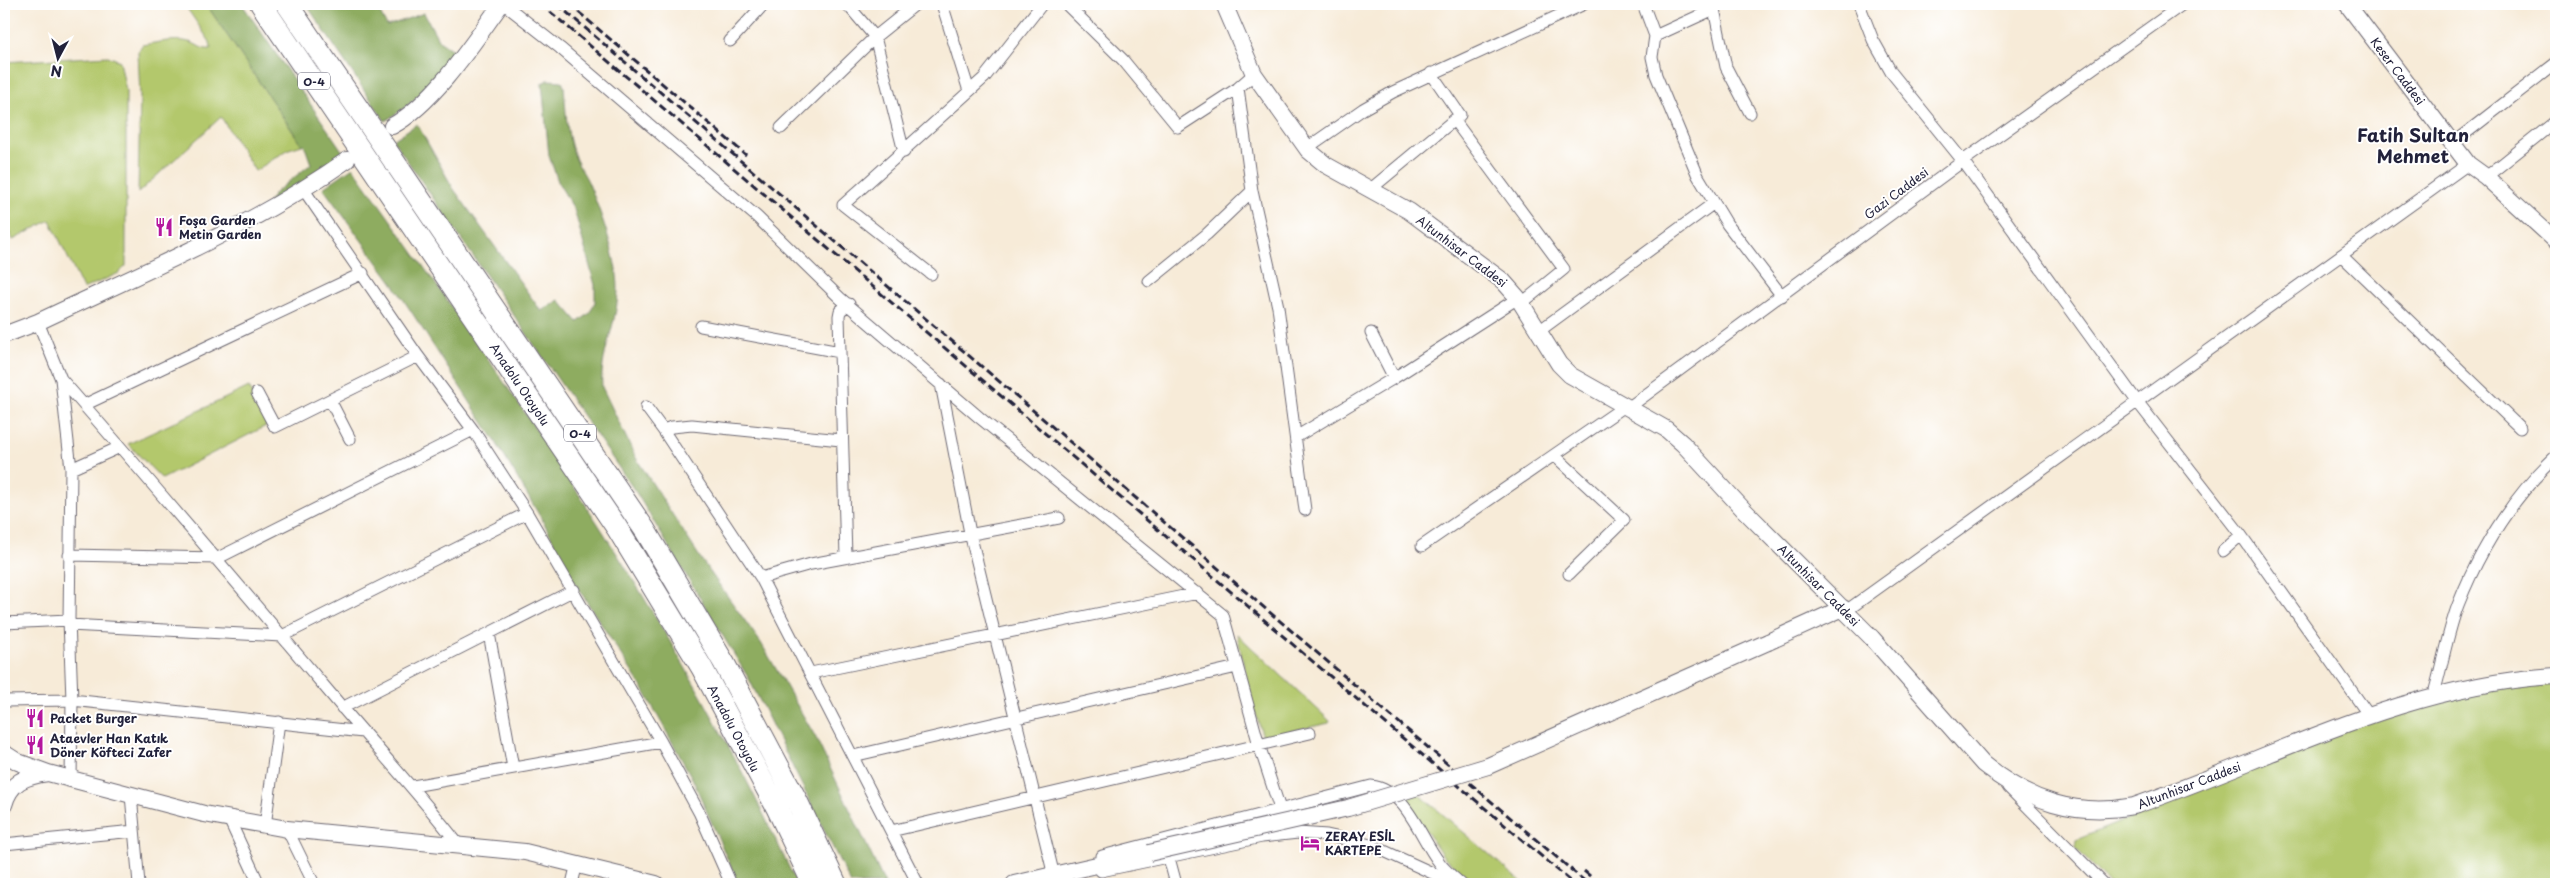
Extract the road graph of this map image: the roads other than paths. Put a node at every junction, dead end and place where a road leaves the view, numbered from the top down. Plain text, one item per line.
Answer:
1 (261, 4) edge
2 (287, 4) edge
3 (503, 4) edge
4 (764, 4) edge
5 (847, 4) edge
6 (916, 4) edge
7 (942, 4) edge
8 (1042, 4) edge
9 (1066, 4) edge
10 (1224, 4) edge
11 (1584, 4) edge
12 (1643, 4) edge
13 (1859, 4) edge
14 (2183, 4) edge
15 (2347, 4) edge
16 (1714, 6) edge
17 (1655, 36) junction
18 (874, 37) junction
19 (730, 41) dead end
20 (2556, 62) edge
21 (1431, 73) junction
22 (1254, 74) junction
23 (1238, 88) junction
24 (969, 91) junction
25 (1750, 113) dead end
26 (1454, 120) junction
27 (2556, 121) edge
28 (392, 126) dead end
29 (781, 128) dead end
30 (2453, 143) junction
31 (1306, 148) junction
32 (904, 152) junction
33 (347, 160) dead end
34 (1963, 161) junction
35 (2468, 164) junction
36 (2486, 177) junction
37 (1372, 188) junction
38 (304, 190) junction
39 (1252, 191) junction
40 (1714, 203) junction
41 (2556, 240) edge
42 (2340, 254) junction
43 (363, 273) junction
44 (931, 274) dead end
45 (1149, 281) dead end
46 (1782, 296) junction
47 (1520, 300) junction
48 (849, 304) junction
49 (38, 322) junction
50 (701, 326) dead end
51 (1539, 331) junction
52 (1371, 333) dead end
53 (4, 335) edge
54 (4, 344) edge
55 (840, 352) junction
56 (418, 356) junction
57 (1394, 378) junction
58 (61, 379) junction
59 (941, 384) junction
60 (257, 393) dead end
61 (330, 400) junction
62 (2136, 400) junction
63 (84, 406) junction
64 (646, 407) dead end
65 (1626, 407) junction
66 (2520, 428) dead end
67 (473, 430) junction
68 (663, 430) junction
69 (1296, 437) junction
70 (350, 439) dead end
71 (841, 440) junction
72 (120, 447) junction
73 (1554, 455) junction
74 (2556, 456) edge
75 (71, 469) junction
76 (1305, 510) dead end
77 (527, 513) junction
78 (1059, 518) dead end
79 (970, 533) junction
80 (2241, 535) junction
81 (1422, 546) dead end
82 (2223, 551) dead end
83 (70, 555) junction
84 (846, 557) junction
85 (218, 558) junction
86 (1569, 574) dead end
87 (761, 578) junction
88 (574, 590) junction
89 (1198, 593) junction
90 (1845, 609) junction
91 (69, 622) junction
92 (4, 623) edge
93 (489, 633) junction
94 (282, 636) junction
95 (996, 636) junction
96 (1237, 666) junction
97 (811, 673) junction
98 (2556, 676) edge
99 (2433, 697) junction
100 (72, 700) junction
101 (4, 702) edge
102 (342, 708) junction
103 (2368, 714) junction
104 (1016, 719) junction
105 (279, 722) junction
106 (363, 732) junction
107 (1310, 733) dead end
108 (662, 742) junction
109 (1259, 745) junction
110 (4, 753) edge
111 (853, 756) junction
112 (513, 768) junction
113 (48, 773) junction
114 (1998, 776) junction
115 (71, 780) junction
116 (413, 786) junction
117 (130, 795) junction
118 (1034, 798) junction
119 (4, 805) edge
120 (1280, 809) junction
121 (229, 819) junction
122 (265, 826) junction
123 (287, 829) junction
124 (134, 831) junction
125 (891, 831) junction
126 (4, 844) edge
127 (458, 844) junction
128 (1169, 858) junction
129 (577, 863) junction
130 (1054, 876) junction
131 (1038, 882) edge
132 (139, 884) edge
133 (259, 884) edge
134 (314, 884) edge
135 (572, 884) edge
136 (656, 884) edge
137 (731, 884) edge
138 (813, 884) edge
139 (836, 884) edge
140 (918, 884) edge
141 (1014, 884) edge
142 (1176, 884) edge
143 (1457, 884) edge
144 (1461, 884) edge
145 (2104, 884) edge

1 - 138 highway, Anadolu Otoyolu / O-4
2 - 139 highway, Anadolu Otoyolu / O-4
3 - 28 street
3 - 48 street
4 - 19 street
5 - 18 street
6 - 18 street
7 - 24 street
8 - 24 street
9 - 23 street
10 - 22 street, Altunhisar Caddesi
11 - 21 street
12 - 17 street
13 - 34 street
14 - 34 street, Gazi Caddesi
15 - 30 street, Keser Caddesi
16 - 17 street
16 - 25 street
17 - 40 street
18 - 29 street
18 - 32 street
20 - 30 street
21 - 26 street
21 - 31 street
22 - 23 street
22 - 31 street, Altunhisar Caddesi
23 - 39 street
24 - 32 street
26 - 37 street
26 - 47 street
27 - 36 street
30 - 35 street, Keser Caddesi
31 - 37 street, Altunhisar Caddesi
32 - 44 street
33 - 38 street
34 - 46 street, Gazi Caddesi
34 - 62 street
35 - 36 street, Keser Caddesi
35 - 42 street
36 - 41 street, Keser Caddesi
37 - 47 street, Altunhisar Caddesi
38 - 43 street
38 - 49 street
39 - 45 street
39 - 69 street
40 - 46 street
40 - 51 street
42 - 62 street
42 - 66 street
43 - 56 street
43 - 63 street
46 - 65 street, Gazi Caddesi
47 - 51 street, Altunhisar Caddesi
47 - 57 street
48 - 55 street
48 - 59 street
49 - 53 street
49 - 54 street
49 - 58 street
50 - 55 street
51 - 65 street, Altunhisar Caddesi
52 - 57 street
55 - 71 street
56 - 61 street
56 - 67 street
57 - 69 street
58 - 63 street
58 - 75 street
59 - 79 street
59 - 89 street
60 - 61 street
61 - 70 street
62 - 80 street
62 - 90 street
63 - 72 street
64 - 68 street
65 - 73 street, Gazi Caddesi
65 - 90 street, Altunhisar Caddesi
67 - 77 street
67 - 85 street
68 - 71 street
68 - 87 street
69 - 76 street
71 - 84 street
72 - 75 street
72 - 85 street
73 - 81 street, Gazi Caddesi
73 - 86 street
74 - 99 street
75 - 83 street
77 - 88 street
77 - 94 street
78 - 79 street
79 - 84 street
79 - 95 street
80 - 82 street
80 - 103 street
83 - 85 street
83 - 91 street
84 - 87 street
85 - 94 street
87 - 97 street
88 - 93 street
88 - 108 street
89 - 95 street
89 - 96 street
90 - 114 street, Altunhisar Caddesi
90 - 130 street, bridge
91 - 92 street
91 - 94 street
91 - 100 street
93 - 102 street
93 - 112 street
94 - 102 street
95 - 97 street
95 - 104 street
96 - 104 street
96 - 109 street
97 - 111 street
98 - 99 street, Altunhisar Caddesi
99 - 103 street, Altunhisar Caddesi
100 - 101 street
100 - 105 street
100 - 115 street
102 - 106 street
103 - 114 street, Altunhisar Caddesi
104 - 111 street
104 - 118 street
105 - 106 street
105 - 122 street
106 - 116 street
107 - 109 street
108 - 112 street
108 - 137 street
109 - 118 street
109 - 120 street
110 - 113 street
111 - 125 street
112 - 116 street
113 - 115 street
113 - 119 street
114 - 145 street
115 - 117 street
116 - 127 street
117 - 121 street
117 - 124 street
118 - 125 street
118 - 130 street
120 - 130 street
120 - 144 street
121 - 122 street
121 - 133 street
122 - 123 street
123 - 127 street
123 - 134 street
124 - 126 street
124 - 132 street
125 - 140 street
127 - 129 street
128 - 130 street
128 - 142 street
128 - 143 street
129 - 135 street
129 - 136 street
130 - 131 street
131 - 141 street

